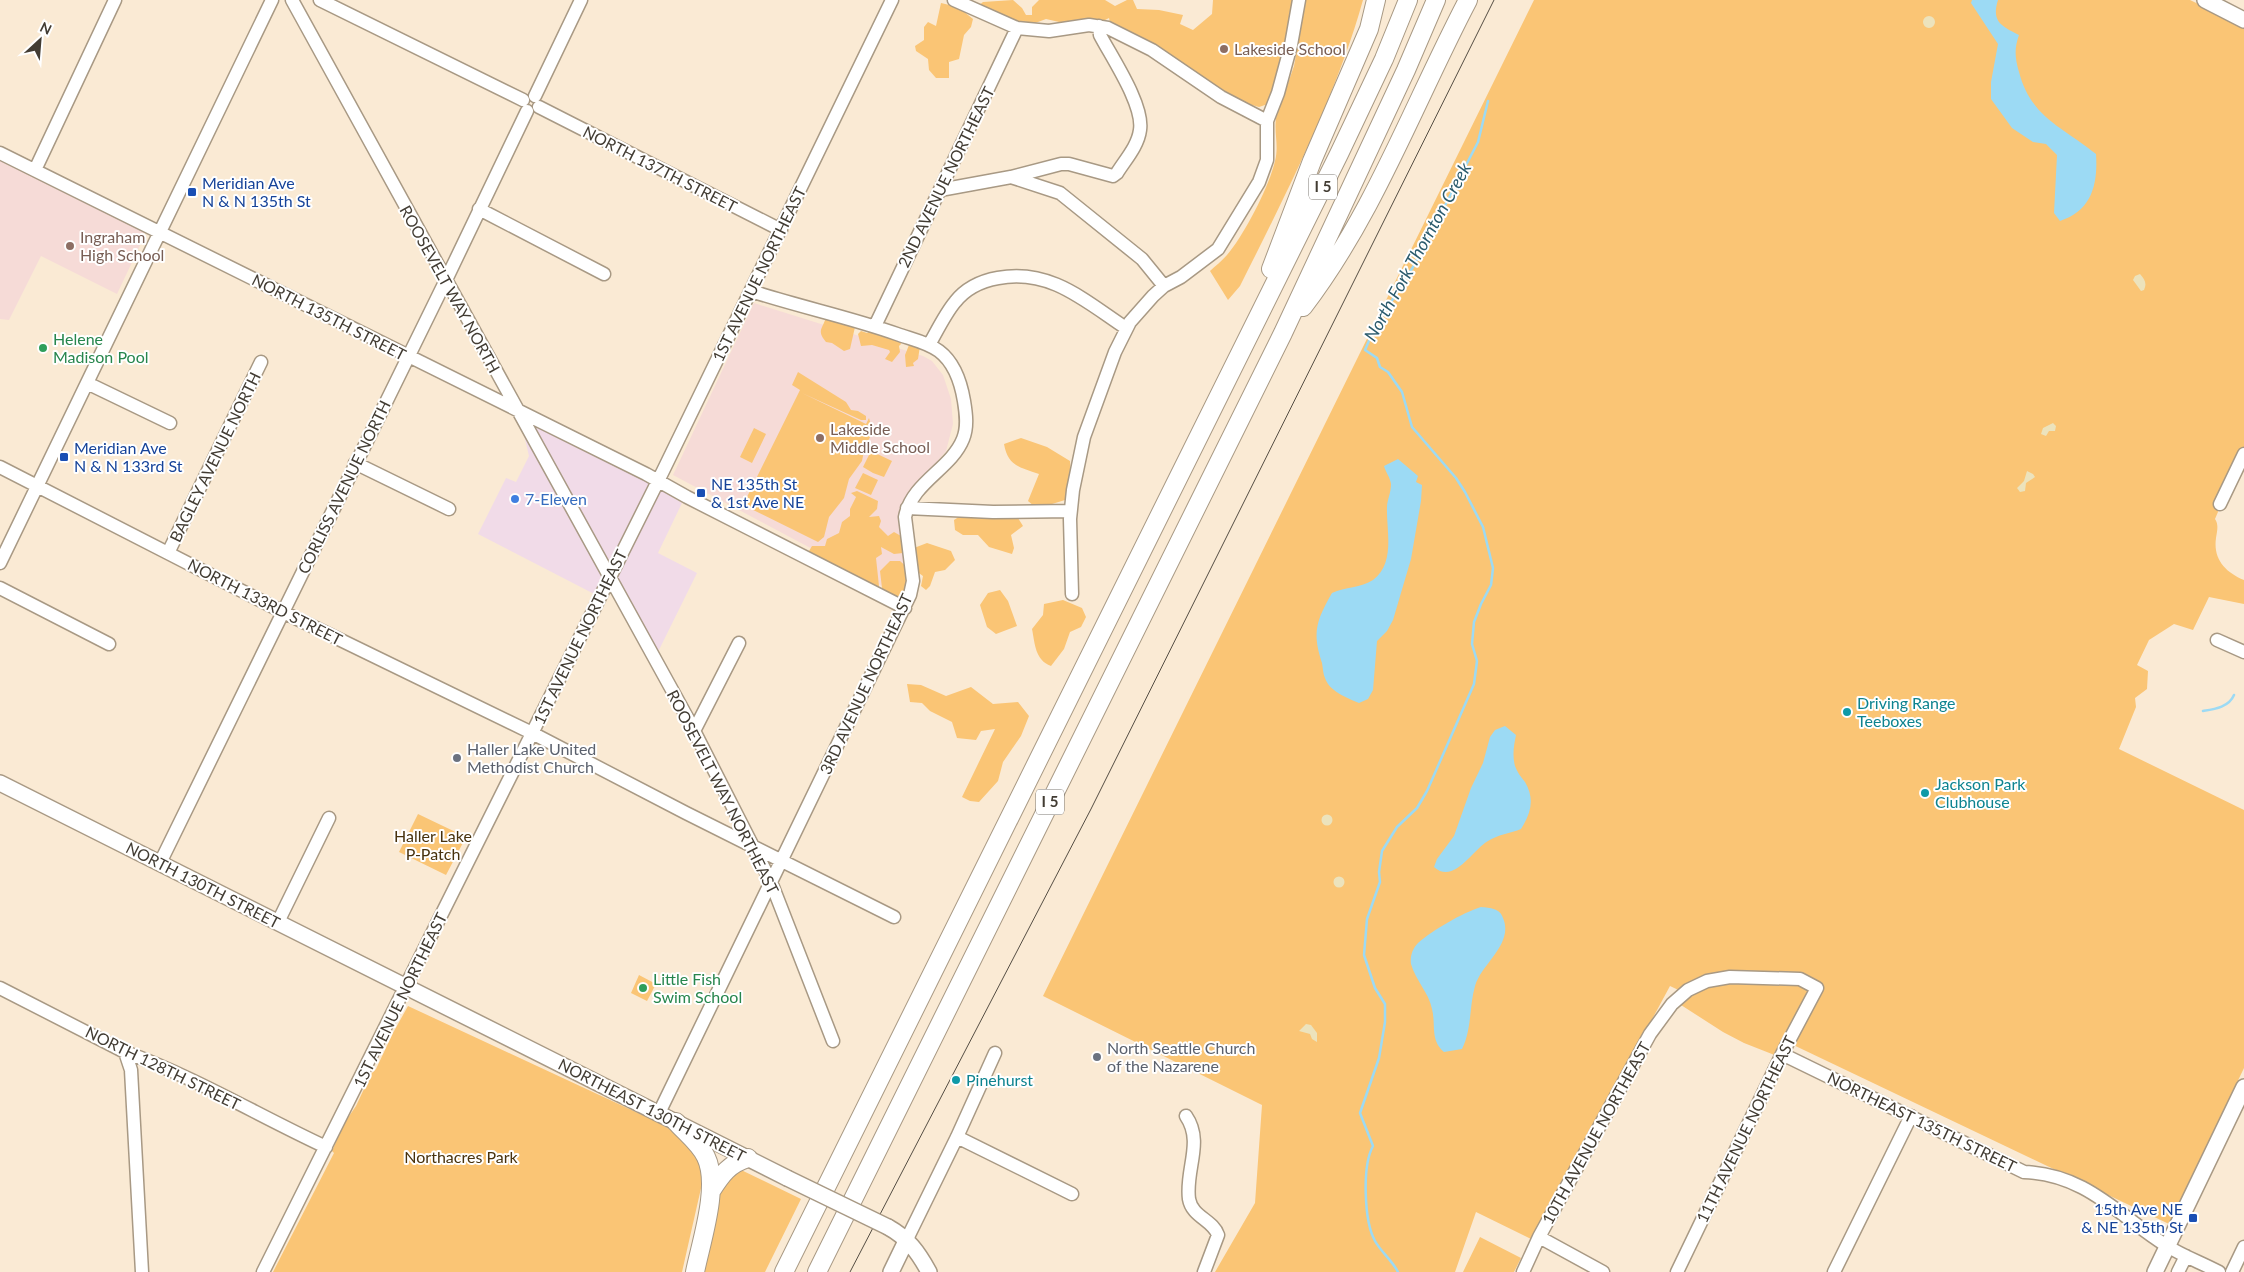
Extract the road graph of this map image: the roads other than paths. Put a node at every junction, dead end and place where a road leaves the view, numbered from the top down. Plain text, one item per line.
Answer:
1 (115, 0) edge
2 (272, 0) edge
3 (292, 0) edge
4 (320, 0) edge
5 (581, 0) edge
6 (892, 0) edge
7 (954, 0) edge
8 (1300, 0) edge
9 (1376, 0) edge
10 (1408, 0) edge
11 (1436, 0) edge
12 (1468, 0) edge
13 (2206, 0) edge
14 (2244, 20) edge
15 (1099, 26) junction
16 (1017, 28) junction
17 (531, 104) junction
18 (1267, 121) junction
19 (0, 153) edge
20 (35, 170) junction
21 (1012, 177) junction
22 (940, 190) junction
23 (479, 209) junction
24 (781, 230) junction
25 (160, 232) junction
26 (604, 274) dead end
27 (445, 282) junction
28 (1164, 286) junction
29 (752, 291) junction
30 (875, 326) junction
31 (1126, 328) junction
32 (1283, 333) junction
33 (929, 345) junction
34 (408, 356) junction
35 (261, 362) dead end
36 (1231, 372) junction
37 (87, 383) junction
38 (518, 410) junction
39 (170, 423) dead end
40 (2244, 454) edge
41 (355, 463) junction
42 (0, 467) edge
43 (658, 481) junction
44 (38, 485) junction
45 (2220, 504) dead end
46 (907, 508) junction
47 (450, 509) dead end
48 (1070, 511) junction
49 (168, 553) junction
50 (0, 563) edge
51 (610, 577) junction
52 (0, 588) edge
53 (1072, 594) dead end
54 (905, 608) junction
55 (283, 612) junction
56 (2217, 640) dead end
57 (739, 643) dead end
58 (110, 644) dead end
59 (2244, 652) edge
60 (694, 731) junction
61 (532, 733) junction
62 (0, 783) edge
63 (329, 818) dead end
64 (754, 846) junction
65 (782, 859) junction
66 (160, 863) junction
67 (771, 882) junction
68 (894, 916) dead end
69 (278, 922) junction
70 (407, 987) junction
71 (0, 988) edge
72 (1817, 988) joint
73 (833, 1041) dead end
74 (125, 1052) junction
75 (995, 1052) dead end
76 (1782, 1054) junction
77 (2244, 1087) edge
78 (659, 1113) junction
79 (1186, 1116) dead end
80 (1911, 1116) junction
81 (676, 1122) junction
82 (957, 1137) junction
83 (326, 1147) junction
84 (748, 1158) junction
85 (711, 1191) junction
86 (1072, 1194) dead end
87 (897, 1233) junction
88 (1539, 1237) junction
89 (2168, 1246) junction
90 (2244, 1247) edge
91 (2186, 1256) junction
92 (142, 1272) edge
93 (263, 1272) edge
94 (695, 1272) edge
95 (784, 1272) edge
96 (817, 1272) edge
97 (891, 1272) edge
98 (930, 1272) edge
99 (1204, 1272) edge
100 (1523, 1272) edge
101 (1603, 1272) edge
102 (1677, 1272) edge
103 (1834, 1272) edge
104 (2155, 1272) edge
105 (2178, 1272) edge
106 (2218, 1272) edge
107 (2232, 1272) edge

1 - 20 street
2 - 25 street
3 - 27 street, ROOSEVELT WAY NORTH
4 - 17 street, NORTH 137TH STREET
5 - 17 street, CORLISS AVENUE NORTH
6 - 24 street, 1ST AVENUE NORTHEAST
7 - 16 street
8 - 18 street
9 - 36 highway
10 - 36 highway, I 5
11 - 32 highway, I 5
12 - 32 highway
13 - 14 main road
15 - 16 street
15 - 18 street
15 - 21 street
16 - 22 street, 2ND AVENUE NORTHEAST
17 - 23 street, CORLISS AVENUE NORTH
17 - 24 street, NORTH 137TH STREET
18 - 28 street
19 - 20 street, NORTH 135TH STREET
20 - 25 street, NORTH 135TH STREET
21 - 22 street
21 - 28 street
22 - 30 street, 2ND AVENUE NORTHEAST
23 - 26 street
23 - 27 street, CORLISS AVENUE NORTH
24 - 29 street, 1ST AVENUE NORTHEAST
25 - 34 street, NORTH 135TH STREET
25 - 37 street
27 - 34 street, CORLISS AVENUE NORTH
27 - 38 street, ROOSEVELT WAY NORTH
28 - 31 street
29 - 30 street
29 - 43 street, 1ST AVENUE NORTHEAST
30 - 33 street
31 - 33 street
31 - 48 street
32 - 96 highway, I 5
33 - 46 street
34 - 38 street, NORTH 135TH STREET
34 - 41 street, CORLISS AVENUE NORTH
35 - 49 street, BAGLEY AVENUE NORTH
36 - 95 highway, I 5
37 - 39 street
37 - 44 street
38 - 43 street, NORTH 135TH STREET
38 - 51 street, ROOSEVELT WAY NORTH
40 - 45 street
41 - 47 street
41 - 55 street, CORLISS AVENUE NORTH
42 - 44 street, NORTH 133RD STREET
43 - 51 street, 1ST AVENUE NORTHEAST
43 - 54 street
44 - 49 street, NORTH 133RD STREET
44 - 50 street
46 - 48 street
46 - 54 street, 3RD AVENUE NORTHEAST
48 - 53 street
49 - 55 street, NORTH 133RD STREET
51 - 60 street, ROOSEVELT WAY NORTHEAST
51 - 61 street, 1ST AVENUE NORTHEAST
52 - 58 street
54 - 65 street, 3RD AVENUE NORTHEAST
55 - 61 street, NORTH 133RD STREET
55 - 66 street, CORLISS AVENUE NORTH
56 - 59 street
57 - 60 street
60 - 64 street, ROOSEVELT WAY NORTHEAST
61 - 64 street, NORTH 133RD STREET
61 - 70 street, 1ST AVENUE NORTHEAST
62 - 66 main road, NORTH 130TH STREET
63 - 69 street
64 - 65 street, NORTH 133RD STREET
64 - 67 street, ROOSEVELT WAY NORTHEAST
65 - 67 street, 3RD AVENUE NORTHEAST
65 - 68 street, NORTH 133RD STREET
66 - 69 main road, NORTH 130TH STREET
67 - 73 street, ROOSEVELT WAY NORTHEAST
67 - 78 street, 3RD AVENUE NORTHEAST
69 - 70 main road, NORTH 130TH STREET
70 - 78 main road, NORTHEAST 130TH STREET
70 - 83 street, 1ST AVENUE NORTHEAST
71 - 74 street, NORTH 128TH STREET
72 - 76 street, 11TH AVENUE NORTHEAST
72 - 88 street, 10TH AVENUE NORTHEAST
74 - 83 street, NORTH 128TH STREET
74 - 92 street
75 - 82 street
76 - 80 street, NORTHEAST 135TH STREET
76 - 102 street, 11TH AVENUE NORTHEAST
77 - 89 main road
78 - 81 main road, NORTHEAST 130TH STREET
79 - 99 street
80 - 89 street, NORTHEAST 135TH STREET
80 - 103 street
81 - 84 main road, NORTHEAST 130TH STREET
81 - 85 highway
82 - 86 street
82 - 87 street
83 - 93 street, 1ST AVENUE NORTHEAST
84 - 85 highway
84 - 87 main road, NORTHEAST 130TH STREET, bridge
85 - 94 highway
87 - 97 main road
87 - 98 main road
88 - 100 street, 10TH AVENUE NORTHEAST
88 - 101 street
89 - 91 street, NORTHEAST 135TH STREET
89 - 104 main road
90 - 107 street
91 - 105 street
91 - 106 street, NORTHEAST 135TH STREET

